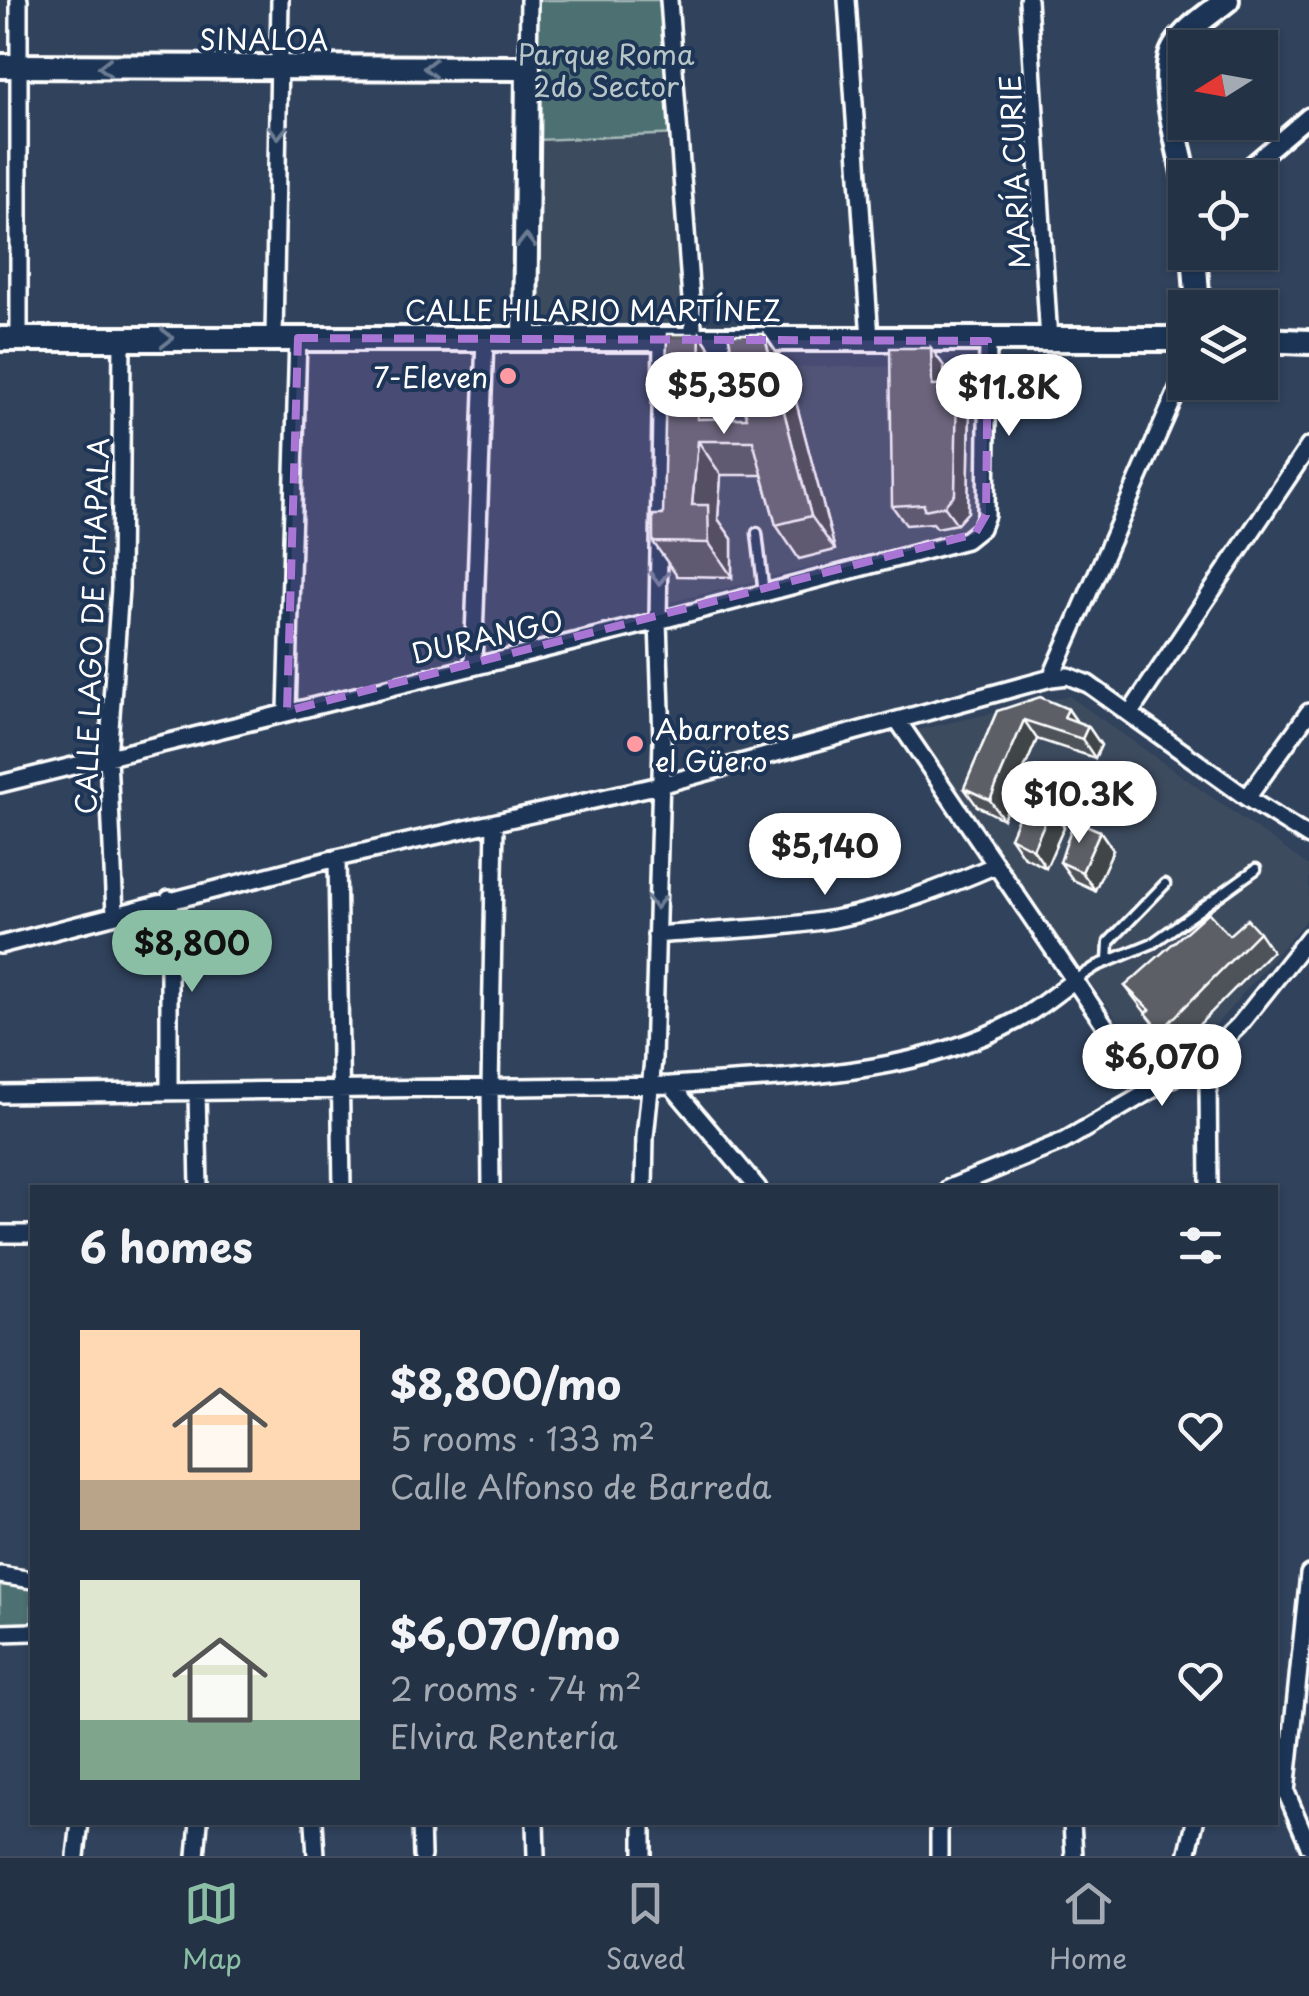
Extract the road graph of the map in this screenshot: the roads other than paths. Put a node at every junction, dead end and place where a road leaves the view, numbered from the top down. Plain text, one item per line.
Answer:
1 (19, 0) edge
2 (280, 0) edge
3 (528, 0) edge
4 (669, 0) edge
5 (847, 0) edge
6 (1028, 0) edge
7 (1227, 0) edge
8 (9, 66) edge
9 (280, 68) junction
10 (528, 68) junction
11 (1309, 116) edge
12 (1182, 160) edge
13 (1257, 160) edge
14 (274, 337) junction
15 (10, 338) edge
16 (122, 338) junction
17 (298, 338) junction
18 (485, 338) junction
19 (526, 339) junction
20 (870, 339) junction
21 (1168, 339) edge
22 (662, 340) junction
23 (694, 340) junction
24 (1049, 341) junction
25 (1278, 341) edge
26 (988, 342) junction
27 (1309, 342) edge
28 (1173, 400) edge
29 (1309, 446) edge
30 (758, 533) dead end
31 (764, 594) junction
32 (658, 621) junction
33 (473, 665) junction
34 (1051, 678) junction
35 (287, 711) junction
36 (1309, 712) edge
37 (1130, 713) junction
38 (898, 721) junction
39 (108, 757) junction
40 (0, 784) edge
41 (660, 785) junction
42 (1247, 798) junction
43 (495, 822) junction
44 (1309, 837) edge
45 (336, 858) junction
46 (996, 866) junction
47 (1256, 869) dead end
48 (1165, 884) dead end
49 (169, 899) junction
50 (114, 914) junction
51 (656, 935) junction
52 (1309, 937) edge
53 (0, 945) edge
54 (1108, 962) junction
55 (1075, 980) junction
56 (1204, 1060) junction
57 (671, 1084) junction
58 (651, 1085) junction
59 (490, 1088) junction
60 (340, 1090) junction
61 (1149, 1090) junction
62 (169, 1091) junction
63 (197, 1092) junction
64 (0, 1094) edge
65 (973, 1184) edge
66 (199, 1185) edge
67 (342, 1185) edge
68 (492, 1185) edge
69 (644, 1185) edge
70 (755, 1185) edge
71 (1209, 1185) edge
72 (0, 1234) edge
73 (30, 1234) edge
74 (1309, 1574) edge
75 (0, 1576) edge
76 (30, 1580) edge
77 (30, 1632) edge
78 (0, 1633) edge
79 (80, 1825) edge
80 (199, 1825) edge
81 (314, 1825) edge
82 (421, 1825) edge
83 (535, 1825) edge
84 (643, 1825) edge
85 (939, 1825) edge
86 (1072, 1825) edge
87 (1194, 1825) edge
88 (1309, 1846) edge
89 (76, 1856) edge
90 (196, 1856) edge
91 (316, 1856) edge
92 (422, 1856) edge
93 (536, 1856) edge
94 (643, 1856) edge
95 (939, 1856) edge
96 (1074, 1856) edge
97 (1187, 1856) edge

1 - 8 street
2 - 9 street
3 - 10 street
4 - 23 street
5 - 20 street
6 - 24 street, MARÍA CURIE
7 - 12 street
9 -> 8 street, SINALOA
8 - 15 street
10 -> 9 street, SINALOA
9 -> 14 street
19 -> 10 street
11 - 13 street
16 -> 14 street, CALLE HILARIO MARTÍNEZ
14 - 17 street, CALLE HILARIO MARTÍNEZ
15 - 16 street, CALLE HILARIO MARTÍNEZ
16 - 39 street, CALLE LAGO DE CHAPALA
17 - 18 street, CALLE HILARIO MARTÍNEZ
17 - 35 street
18 - 19 street, CALLE HILARIO MARTÍNEZ
18 - 33 street
19 - 22 street, CALLE HILARIO MARTÍNEZ
20 - 23 street, CALLE HILARIO MARTÍNEZ
20 - 26 street, CALLE HILARIO MARTÍNEZ
21 - 24 street, CALLE HILARIO MARTÍNEZ
22 - 23 street, CALLE HILARIO MARTÍNEZ
22 -> 32 street
24 - 26 street, CALLE HILARIO MARTÍNEZ
25 - 27 street
26 - 31 street, DURANGO
28 - 34 street
29 - 37 street
30 - 31 lane
31 - 32 street, DURANGO
32 - 33 street, DURANGO
32 - 41 street
33 - 35 street, DURANGO
34 - 37 street
34 - 38 street
35 - 39 street, DURANGO
36 - 42 street
37 - 42 street
38 - 41 street
38 - 46 street
39 - 40 street, DURANGO
39 - 50 street, CALLE LAGO DE CHAPALA
41 - 43 street
41 -> 51 street
42 - 44 street
43 - 45 street
43 - 59 street
45 - 49 street
45 - 60 street
46 - 51 street
46 - 55 street
47 - 54 lane
48 - 54 lane
49 - 50 street
49 - 62 street
50 - 53 street
51 - 58 street
52 - 56 street
54 - 55 lane
55 - 57 street
55 - 61 street
56 - 61 street
56 - 71 street
57 - 58 street
57 - 70 street
58 - 59 street
58 - 69 street
59 - 60 street
59 - 68 street
60 - 63 street
60 - 67 street
61 - 65 street
62 - 63 street
62 - 64 street
63 - 66 street
72 - 73 street
74 - 88 street
75 - 76 street
77 - 78 street
79 - 89 street
80 - 90 street
81 - 91 street
82 - 92 street
83 - 93 street
84 - 94 street
85 - 95 street
86 - 96 street
87 - 97 street

